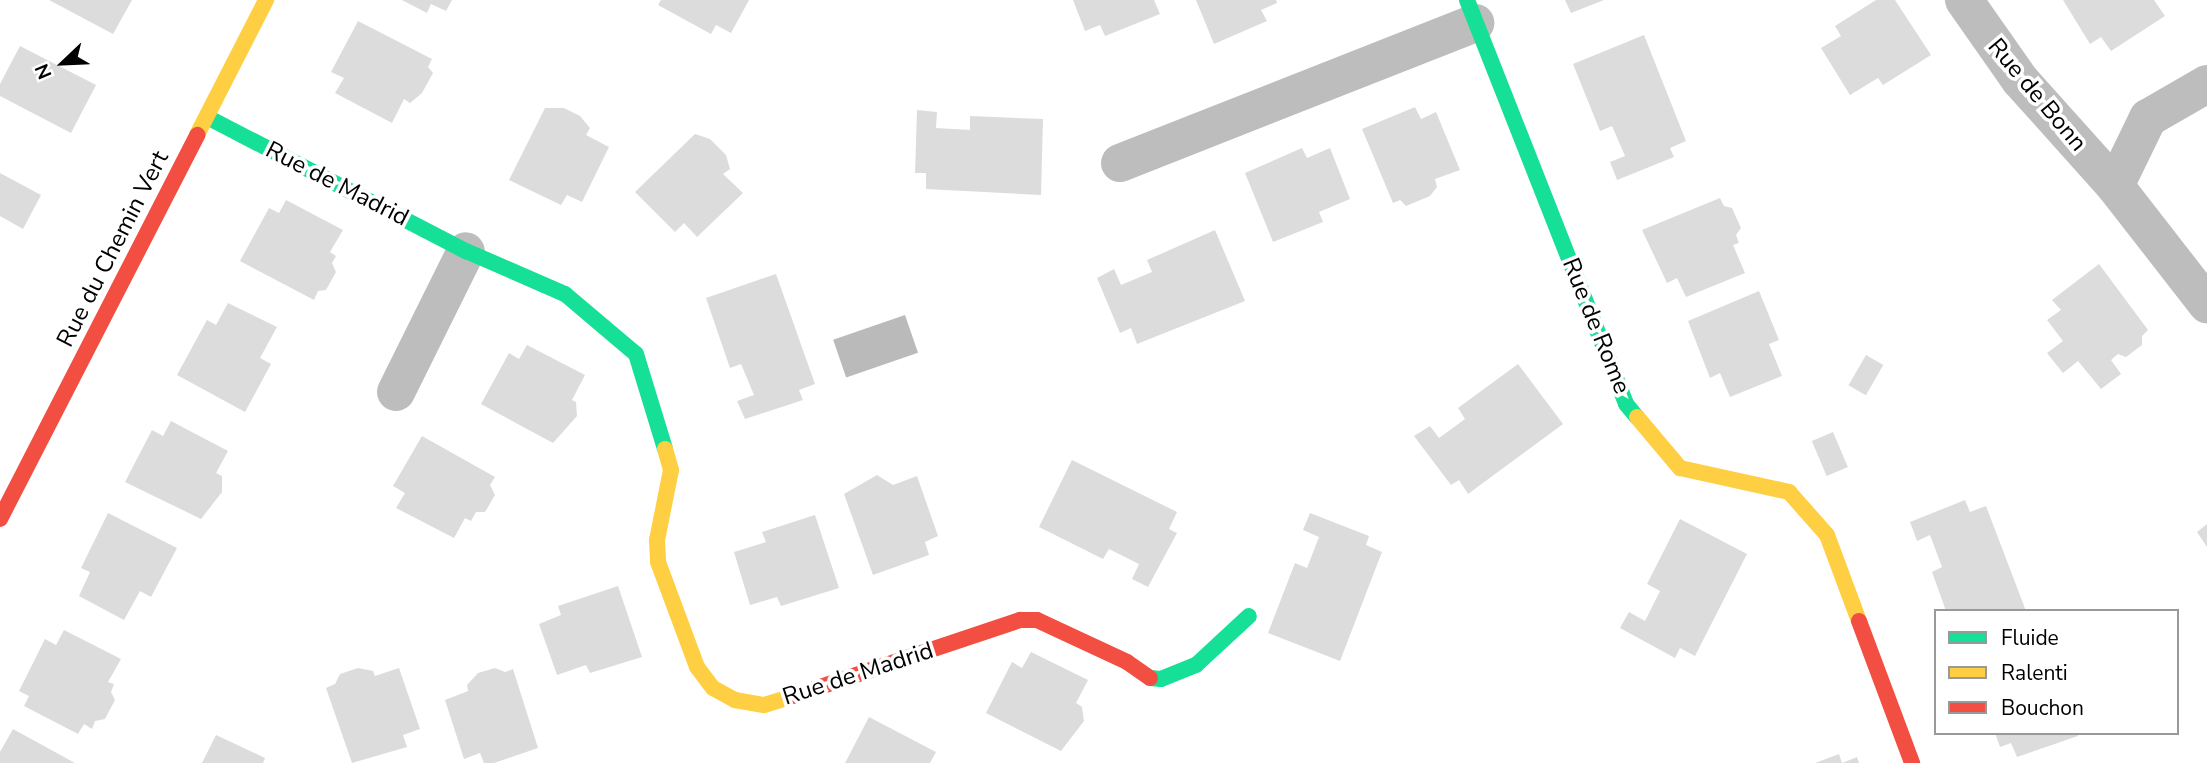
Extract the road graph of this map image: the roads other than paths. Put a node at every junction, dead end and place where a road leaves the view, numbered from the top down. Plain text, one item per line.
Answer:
1 (1964, 0) edge
2 (255, 4) edge
3 (1471, 11) edge
4 (2207, 84) edge
5 (207, 117) junction
6 (1120, 163) dead end
7 (2115, 186) junction
8 (466, 251) junction
9 (2207, 304) edge
10 (396, 391) dead end
11 (0, 519) edge
12 (1249, 617) dead end
13 (1912, 763) edge

1 - 7 street, Rue de Bonn
2 - 5 street, Rue du Chemin Vert
3 - 6 street, Rue de Rome
3 - 13 street, Rue de Rome
4 - 7 street
5 - 8 street, Rue de Madrid
5 - 11 street, Rue du Chemin Vert
7 - 9 street, Rue de Bonn
8 - 10 street
8 - 12 street, Rue de Madrid

